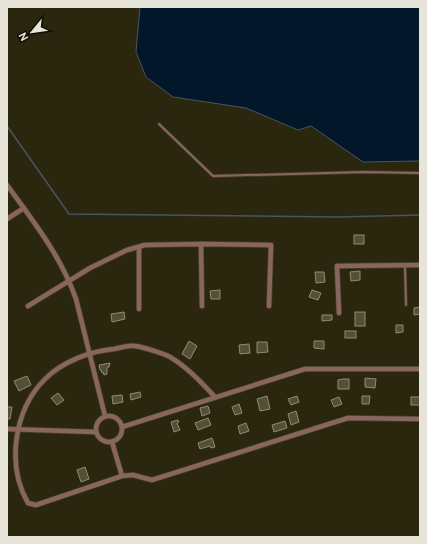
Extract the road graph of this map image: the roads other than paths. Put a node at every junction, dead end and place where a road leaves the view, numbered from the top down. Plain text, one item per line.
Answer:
1 (159, 124) dead end
2 (420, 173) edge
3 (7, 185) edge
4 (24, 208) junction
5 (7, 220) edge
6 (201, 244) junction
7 (139, 247) junction
8 (405, 265) junction
9 (420, 265) edge
10 (69, 280) junction
11 (406, 305) dead end
12 (28, 306) dead end
13 (202, 306) dead end
14 (269, 306) dead end
15 (139, 309) dead end
16 (339, 313) dead end
17 (89, 353) junction
18 (420, 370) edge
19 (214, 397) junction
20 (105, 416) junction
21 (420, 419) edge
22 (122, 428) junction
23 (7, 429) edge
24 (17, 430) junction
25 (96, 432) junction
26 (112, 442) junction
27 (122, 476) junction

1 - 2 lane
3 - 4 street
4 - 5 street
4 - 10 street
6 - 7 street
6 - 13 street
6 - 14 street
7 - 10 street
7 - 15 street
8 - 9 street
8 - 11 lane
8 - 16 street
10 - 12 street
10 - 17 street
17 - 19 street
17 - 20 street
17 - 24 street
18 - 19 street
19 - 22 street
20 - 22 street
20 - 25 street
21 - 27 street
22 - 26 street
23 - 24 street
24 - 25 street
24 - 27 street
25 - 26 street
26 - 27 street

